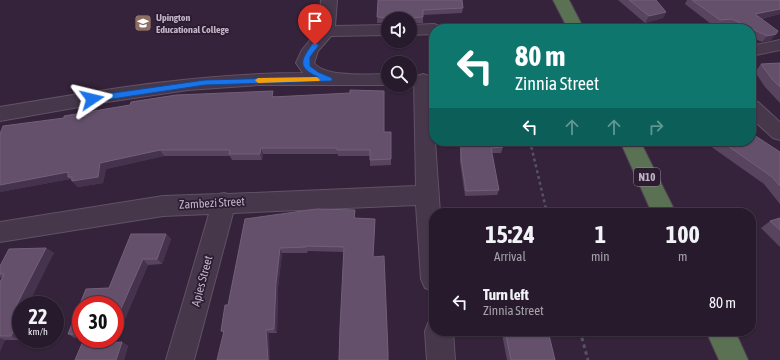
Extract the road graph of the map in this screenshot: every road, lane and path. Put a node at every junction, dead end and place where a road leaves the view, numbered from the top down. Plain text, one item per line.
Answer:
1 (330, 0) edge
2 (561, 0) edge
3 (573, 24) edge
4 (429, 29) edge
5 (381, 30) edge
6 (417, 30) edge
7 (326, 31) junction
8 (780, 45) edge
9 (756, 50) edge
10 (330, 79) junction
11 (381, 80) edge
12 (422, 80) edge
13 (756, 111) edge
14 (0, 114) edge
15 (780, 133) edge
16 (531, 146) edge
17 (632, 146) edge
18 (427, 195) junction
19 (224, 202) junction
20 (546, 208) edge
21 (662, 208) edge
22 (429, 219) edge
23 (0, 232) edge
24 (439, 336) edge
25 (581, 336) edge
26 (722, 336) edge
27 (180, 360) edge
28 (441, 360) edge
29 (588, 360) edge
30 (734, 360) edge

1 - 7 street
2 - 3 highway
4 - 6 street
5 - 7 street
7 - 10 street
8 - 9 street
10 - 11 street
10 - 14 street
12 - 18 street
13 - 15 street
16 - 20 path
17 - 21 highway, N10
18 - 19 street, Zambezi Street
18 - 22 street
19 - 23 street, Zambezi Street
19 - 27 street, Apies Street
24 - 28 street
25 - 29 path
26 - 30 highway

